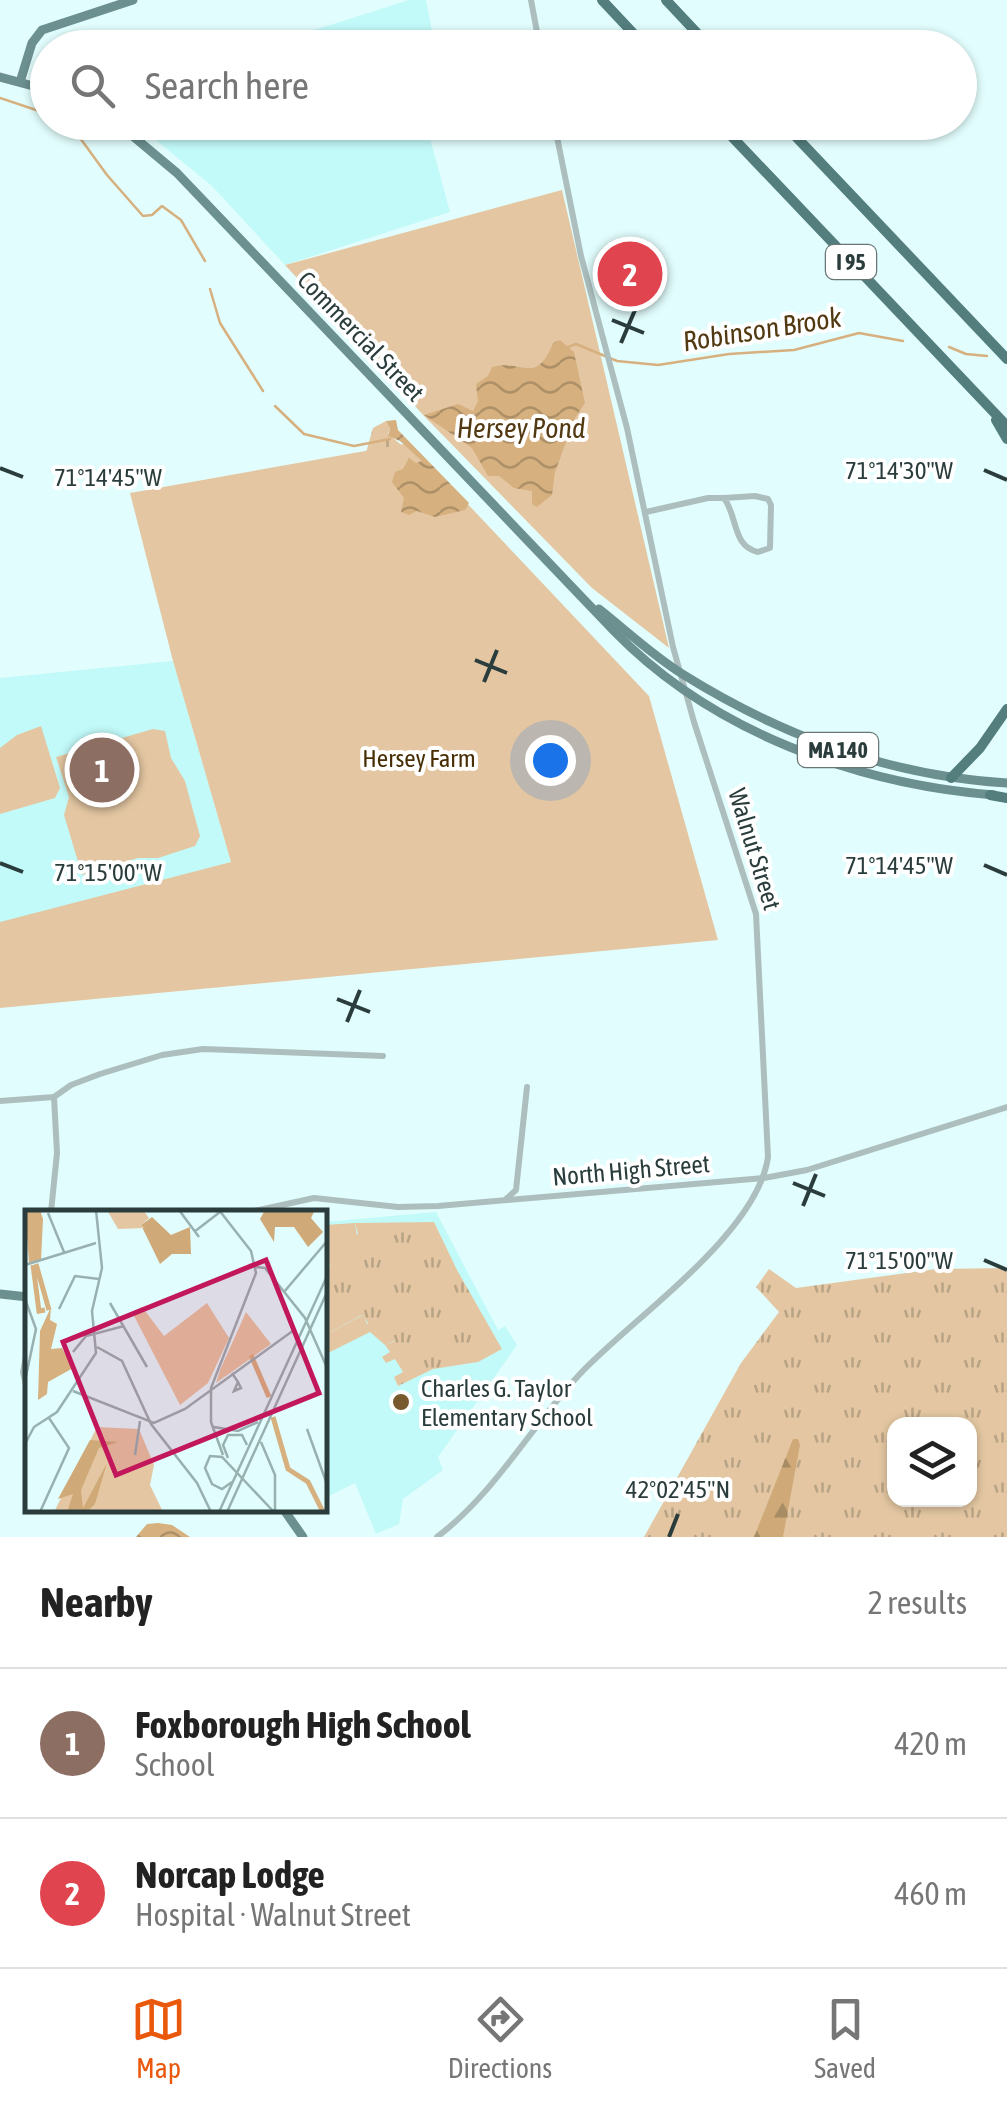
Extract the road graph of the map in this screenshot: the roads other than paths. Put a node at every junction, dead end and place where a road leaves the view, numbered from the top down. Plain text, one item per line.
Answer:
1 (133, 0) edge
2 (531, 0) edge
3 (602, 0) edge
4 (666, 0) edge
5 (42, 30) edge
6 (537, 30) edge
7 (630, 30) edge
8 (694, 30) edge
9 (30, 46) edge
10 (0, 77) edge
11 (20, 82) junction
12 (30, 85) edge
13 (141, 140) edge
14 (558, 140) edge
15 (735, 140) edge
16 (799, 140) edge
17 (1007, 359) edge
18 (984, 402) junction
19 (1007, 426) edge
20 (1007, 439) edge
21 (724, 498) junction
22 (646, 512) junction
23 (570, 585) junction
24 (682, 674) junction
25 (687, 692) junction
26 (1007, 709) edge
27 (951, 778) junction
28 (1007, 783) edge
29 (990, 795) joint
30 (1007, 797) edge
31 (382, 1056) dead end
32 (528, 1088) dead end
33 (54, 1097) junction
34 (0, 1101) edge
35 (1007, 1107) edge
36 (764, 1178) junction
37 (504, 1201) junction
38 (51, 1210) edge
39 (259, 1210) edge
40 (0, 1294) edge
41 (25, 1297) edge
42 (285, 1512) edge
43 (303, 1537) edge
44 (438, 1537) edge

1 - 5 main road
2 - 6 street
3 - 7 highway
4 - 8 highway
9 - 11 main road
10 - 11 main road
11 - 12 main road
13 - 23 main road, Commercial Street / MA 140
14 - 22 street, Walnut Street
15 - 18 highway, I 95
16 - 17 highway, I 95
18 - 19 highway, I 95
18 - 20 highway
21 - 21 street
21 - 22 street
22 - 24 street, Walnut Street
23 - 24 main road, Commercial Street / MA 140
23 - 25 main road, Commercial Street / MA 140
24 - 25 street, Walnut Street
24 - 27 main road, Commercial Street / MA 140
25 - 29 main road, Commercial Street / MA 140
25 - 36 street, Walnut Street
26 - 27 highway
27 - 28 main road, Commercial Street / MA 140
29 - 30 highway
31 - 33 street
32 - 37 street
33 - 34 street
33 - 38 street
35 - 36 street, North High Street
36 - 37 street, North High Street
36 - 44 street
37 - 39 street, North High Street
40 - 41 main road
42 - 43 main road

